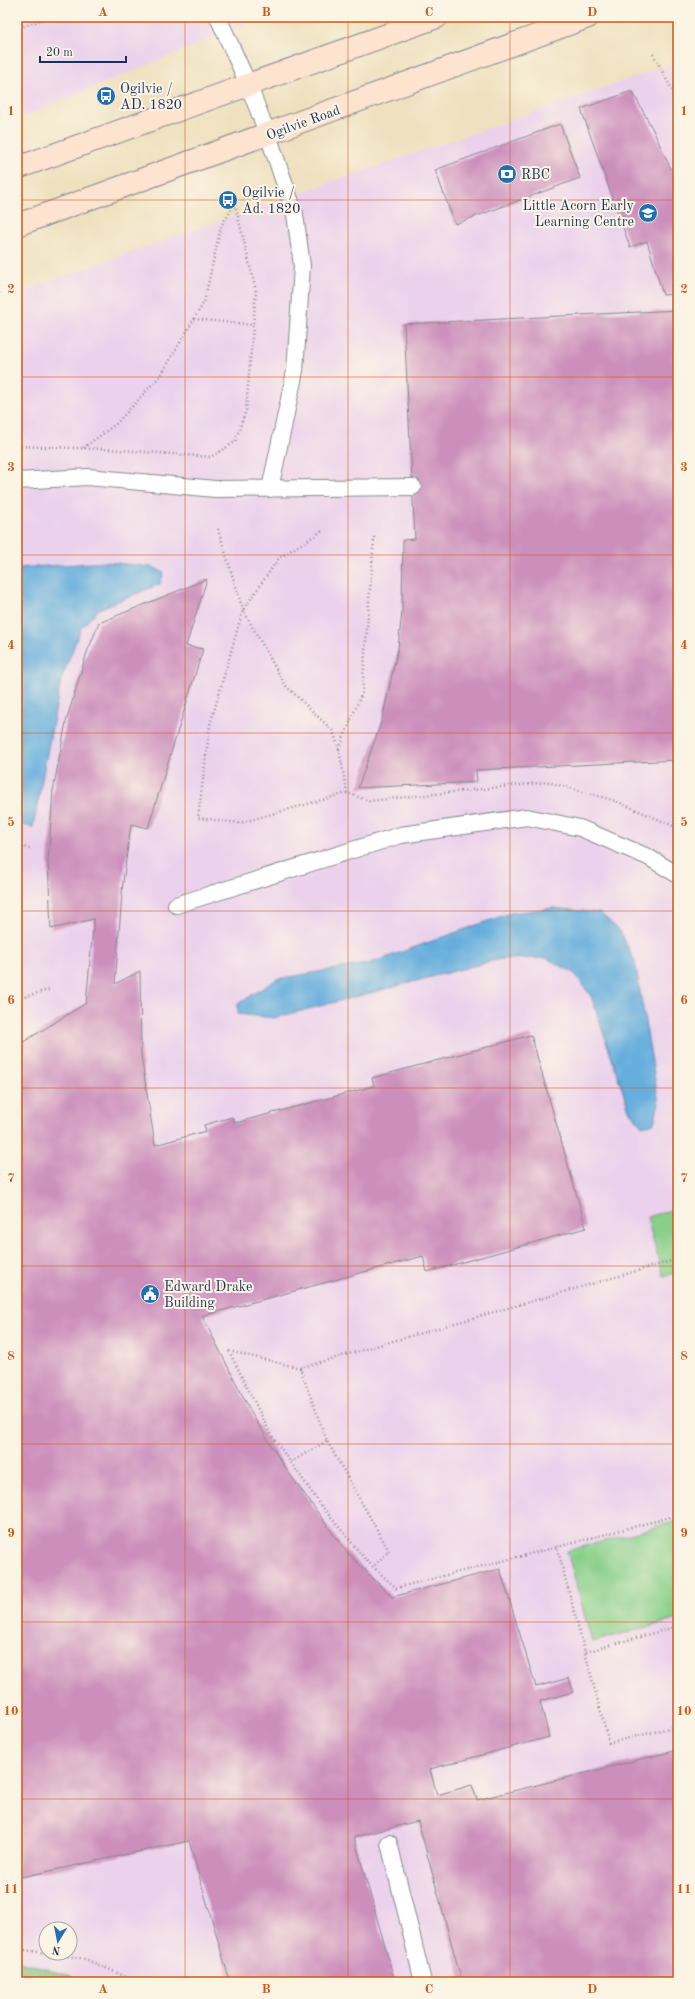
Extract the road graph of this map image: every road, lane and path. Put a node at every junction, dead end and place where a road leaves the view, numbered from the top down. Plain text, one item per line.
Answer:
1 (49, 17) edge
2 (218, 17) edge
3 (437, 17) edge
4 (588, 17) edge
5 (17, 43) edge
6 (653, 54) dead end
7 (248, 84) junction
8 (678, 101) edge
9 (268, 135) junction
10 (17, 168) edge
11 (17, 225) edge
12 (194, 319) junction
13 (253, 325) junction
14 (17, 446) edge
15 (83, 448) junction
16 (17, 481) edge
17 (413, 487) dead end
18 (270, 489) junction
19 (218, 529) dead end
20 (322, 531) dead end
21 (374, 537) dead end
22 (243, 610) junction
23 (339, 749) junction
24 (347, 793) junction
25 (369, 801) dead end
26 (17, 845) edge
27 (31, 849) dead end
28 (678, 875) edge
29 (176, 905) dead end
30 (51, 990) dead end
31 (17, 999) edge
32 (678, 1259) edge
33 (300, 1368) junction
34 (327, 1441) junction
35 (291, 1462) junction
36 (678, 1515) edge
37 (557, 1547) junction
38 (373, 1567) junction
39 (678, 1626) edge
40 (586, 1652) junction
41 (678, 1726) edge
42 (389, 1844) dead end
43 (17, 1948) edge
44 (38, 1952) edge
45 (78, 1958) edge
46 (138, 1982) edge
47 (423, 1982) edge

1 - 5 path
2 - 7 lane
3 - 7 main road
4 - 9 main road, Ogilvie Road
6 - 8 path
7 - 9 lane
7 - 10 main road
9 - 11 main road, Ogilvie Road
9 - 18 lane
12 - 13 path
12 - 13 path
12 - 15 path
13 - 15 path
14 - 15 path
16 - 18 lane
17 - 18 lane
19 - 22 path
20 - 22 path
21 - 23 path
22 - 23 path
22 - 24 path
23 - 24 path
24 - 25 path
26 - 27 path
28 - 29 lane
30 - 31 path
32 - 33 path
33 - 34 path
33 - 35 path
34 - 35 path
34 - 38 path
35 - 38 path
36 - 37 path
37 - 38 path
37 - 40 path
39 - 40 path
40 - 41 path
42 - 47 lane
43 - 44 path
45 - 46 path

